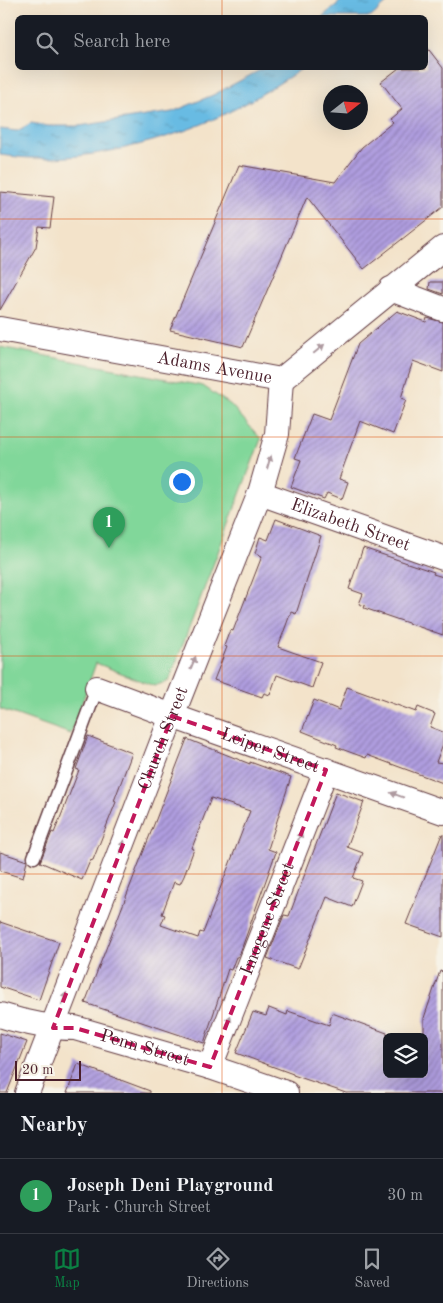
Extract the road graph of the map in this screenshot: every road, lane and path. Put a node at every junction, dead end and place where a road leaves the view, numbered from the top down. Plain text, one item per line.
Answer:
1 (443, 248) edge
2 (391, 289) junction
3 (443, 309) edge
4 (0, 329) edge
5 (281, 380) junction
6 (260, 493) junction
7 (443, 558) edge
8 (98, 688) joint
9 (172, 716) junction
10 (326, 770) junction
11 (443, 812) edge
12 (34, 857) dead end
13 (0, 1015) edge
14 (53, 1028) junction
15 (210, 1068) junction
16 (27, 1093) edge
17 (286, 1093) edge

1 - 2 street, Adams Avenue
2 - 3 street
5 -> 2 street, Adams Avenue
4 - 5 street, Adams Avenue
6 -> 5 street, Church Street
6 - 7 street, Elizabeth Street
9 -> 6 street, Church Street
8 - 9 street, Leiper Street
8 - 12 lane
9 - 10 street, Leiper Street
14 -> 9 street, Church Street
11 -> 10 street, Leiper Street
15 -> 10 street, Imogene Street
13 - 14 street, Penn Street
14 - 15 street, Penn Street
14 - 16 street, Church Street
15 - 17 street, Penn Street

